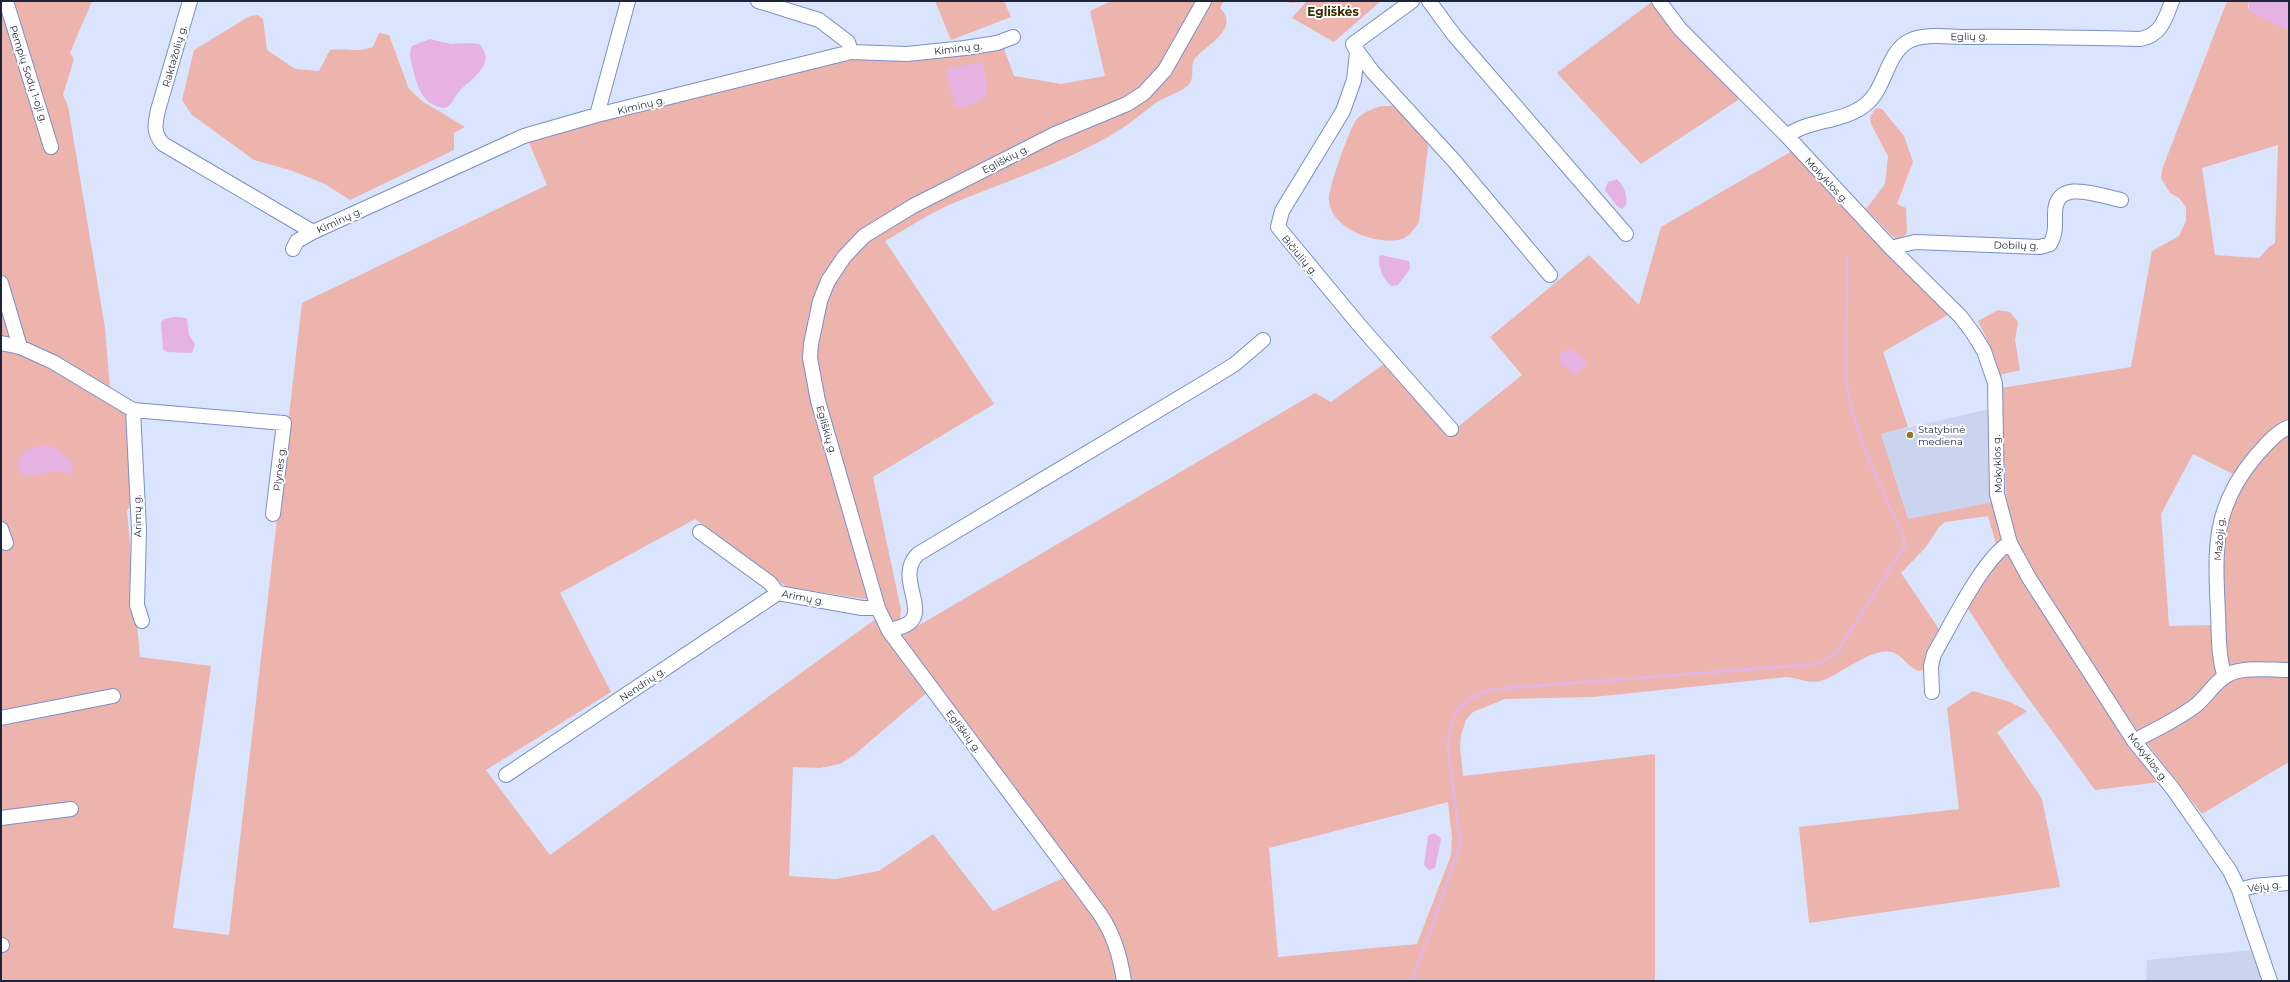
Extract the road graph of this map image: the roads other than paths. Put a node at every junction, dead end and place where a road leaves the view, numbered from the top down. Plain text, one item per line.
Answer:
1 (6, 1) edge
2 (190, 1) edge
3 (628, 1) edge
4 (758, 1) edge
5 (1204, 1) edge
6 (1412, 1) edge
7 (1429, 1) edge
8 (1659, 1) edge
9 (2172, 1) edge
10 (1013, 37) dead end
11 (1355, 48) junction
12 (851, 52) junction
13 (597, 115) junction
14 (1787, 136) junction
15 (51, 147) dead end
16 (2121, 200) dead end
17 (313, 232) junction
18 (1626, 234) dead end
19 (1891, 248) junction
20 (293, 249) dead end
21 (1550, 275) dead end
22 (1, 283) edge
23 (1263, 340) dead end
24 (1, 343) edge
25 (20, 347) junction
26 (133, 410) junction
27 (2289, 427) edge
28 (1450, 429) dead end
29 (273, 514) dead end
30 (1, 529) edge
31 (700, 532) dead end
32 (6, 543) dead end
33 (2010, 543) junction
34 (778, 593) junction
35 (878, 608) junction
36 (142, 621) dead end
37 (889, 631) junction
38 (2289, 670) edge
39 (2225, 677) junction
40 (1932, 692) dead end
41 (112, 696) dead end
42 (1, 718) edge
43 (2134, 741) junction
44 (506, 775) dead end
45 (71, 809) dead end
46 (1, 818) edge
47 (2289, 883) edge
48 (2239, 890) junction
49 (1124, 981) edge
50 (2270, 981) edge

1 - 15 street, Pempių Sodų 1-oji g.
2 - 17 street, Raktažolių g.
3 - 13 street
4 - 12 street
5 - 35 street, Egliškių g.
6 - 11 street
7 - 18 street
8 - 14 street, Mokyklos g.
9 - 14 street, Eglių g.
10 - 12 street, Kiminų g.
11 - 21 street
11 - 28 street, Bičiulių g.
12 - 13 street, Kiminų g.
13 - 17 street, Kiminų g.
14 - 19 street, Mokyklos g.
16 - 19 street, Dobilų g.
17 - 20 street, Kiminų g.
19 - 33 street, Mokyklos g.
22 - 25 street
23 - 37 street
24 - 25 street
25 - 26 street
26 - 29 street, Plynės g.
26 - 36 street, Arimų g.
27 - 39 street, Mažoji g.
30 - 32 street
31 - 34 street, Arimų g.
33 - 40 street
33 - 43 street, Mokyklos g.
34 - 35 street, Arimų g.
34 - 44 street, Nendrių g.
35 - 37 street, Egliškių g.
37 - 49 street, Egliškių g.
38 - 39 street
39 - 43 street
41 - 42 street
43 - 48 street, Mokyklos g.
45 - 46 street
47 - 48 street, Vėjų g.
48 - 50 street, Mokyklos g.

